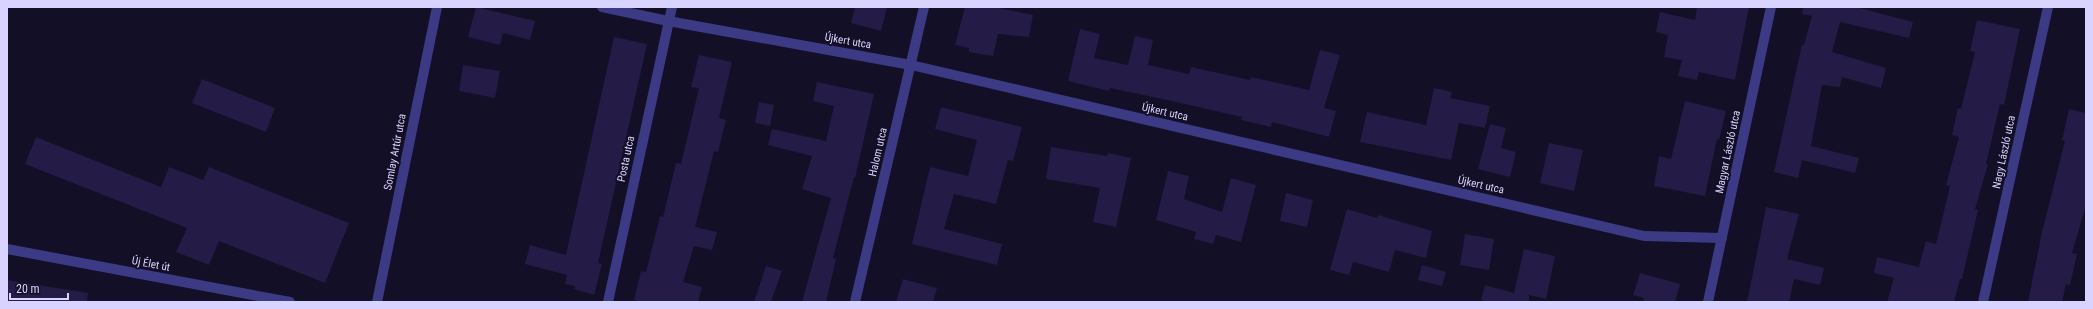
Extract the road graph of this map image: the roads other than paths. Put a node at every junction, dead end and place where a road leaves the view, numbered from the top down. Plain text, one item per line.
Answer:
1 (437, 7) edge
2 (602, 7) edge
3 (672, 7) edge
4 (924, 7) edge
5 (1771, 7) edge
6 (2048, 7) edge
7 (668, 21) junction
8 (911, 65) junction
9 (1722, 238) junction
10 (7, 249) edge
11 (290, 302) edge
12 (377, 302) edge
13 (608, 302) edge
14 (855, 302) edge
15 (1708, 302) edge
16 (1983, 302) edge

1 - 12 street, Somlay Artúr utca
2 - 7 street, Újkert utca
3 - 7 street, Posta utca
4 - 8 street, Halom utca
5 - 9 street, Magyar László utca
6 - 16 street, Nagy László utca
7 - 8 street, Újkert utca
7 - 13 street, Posta utca
8 - 9 street, Újkert utca
8 - 14 street, Halom utca
9 - 15 street, Magyar László utca
10 - 11 street, Új Élet út

